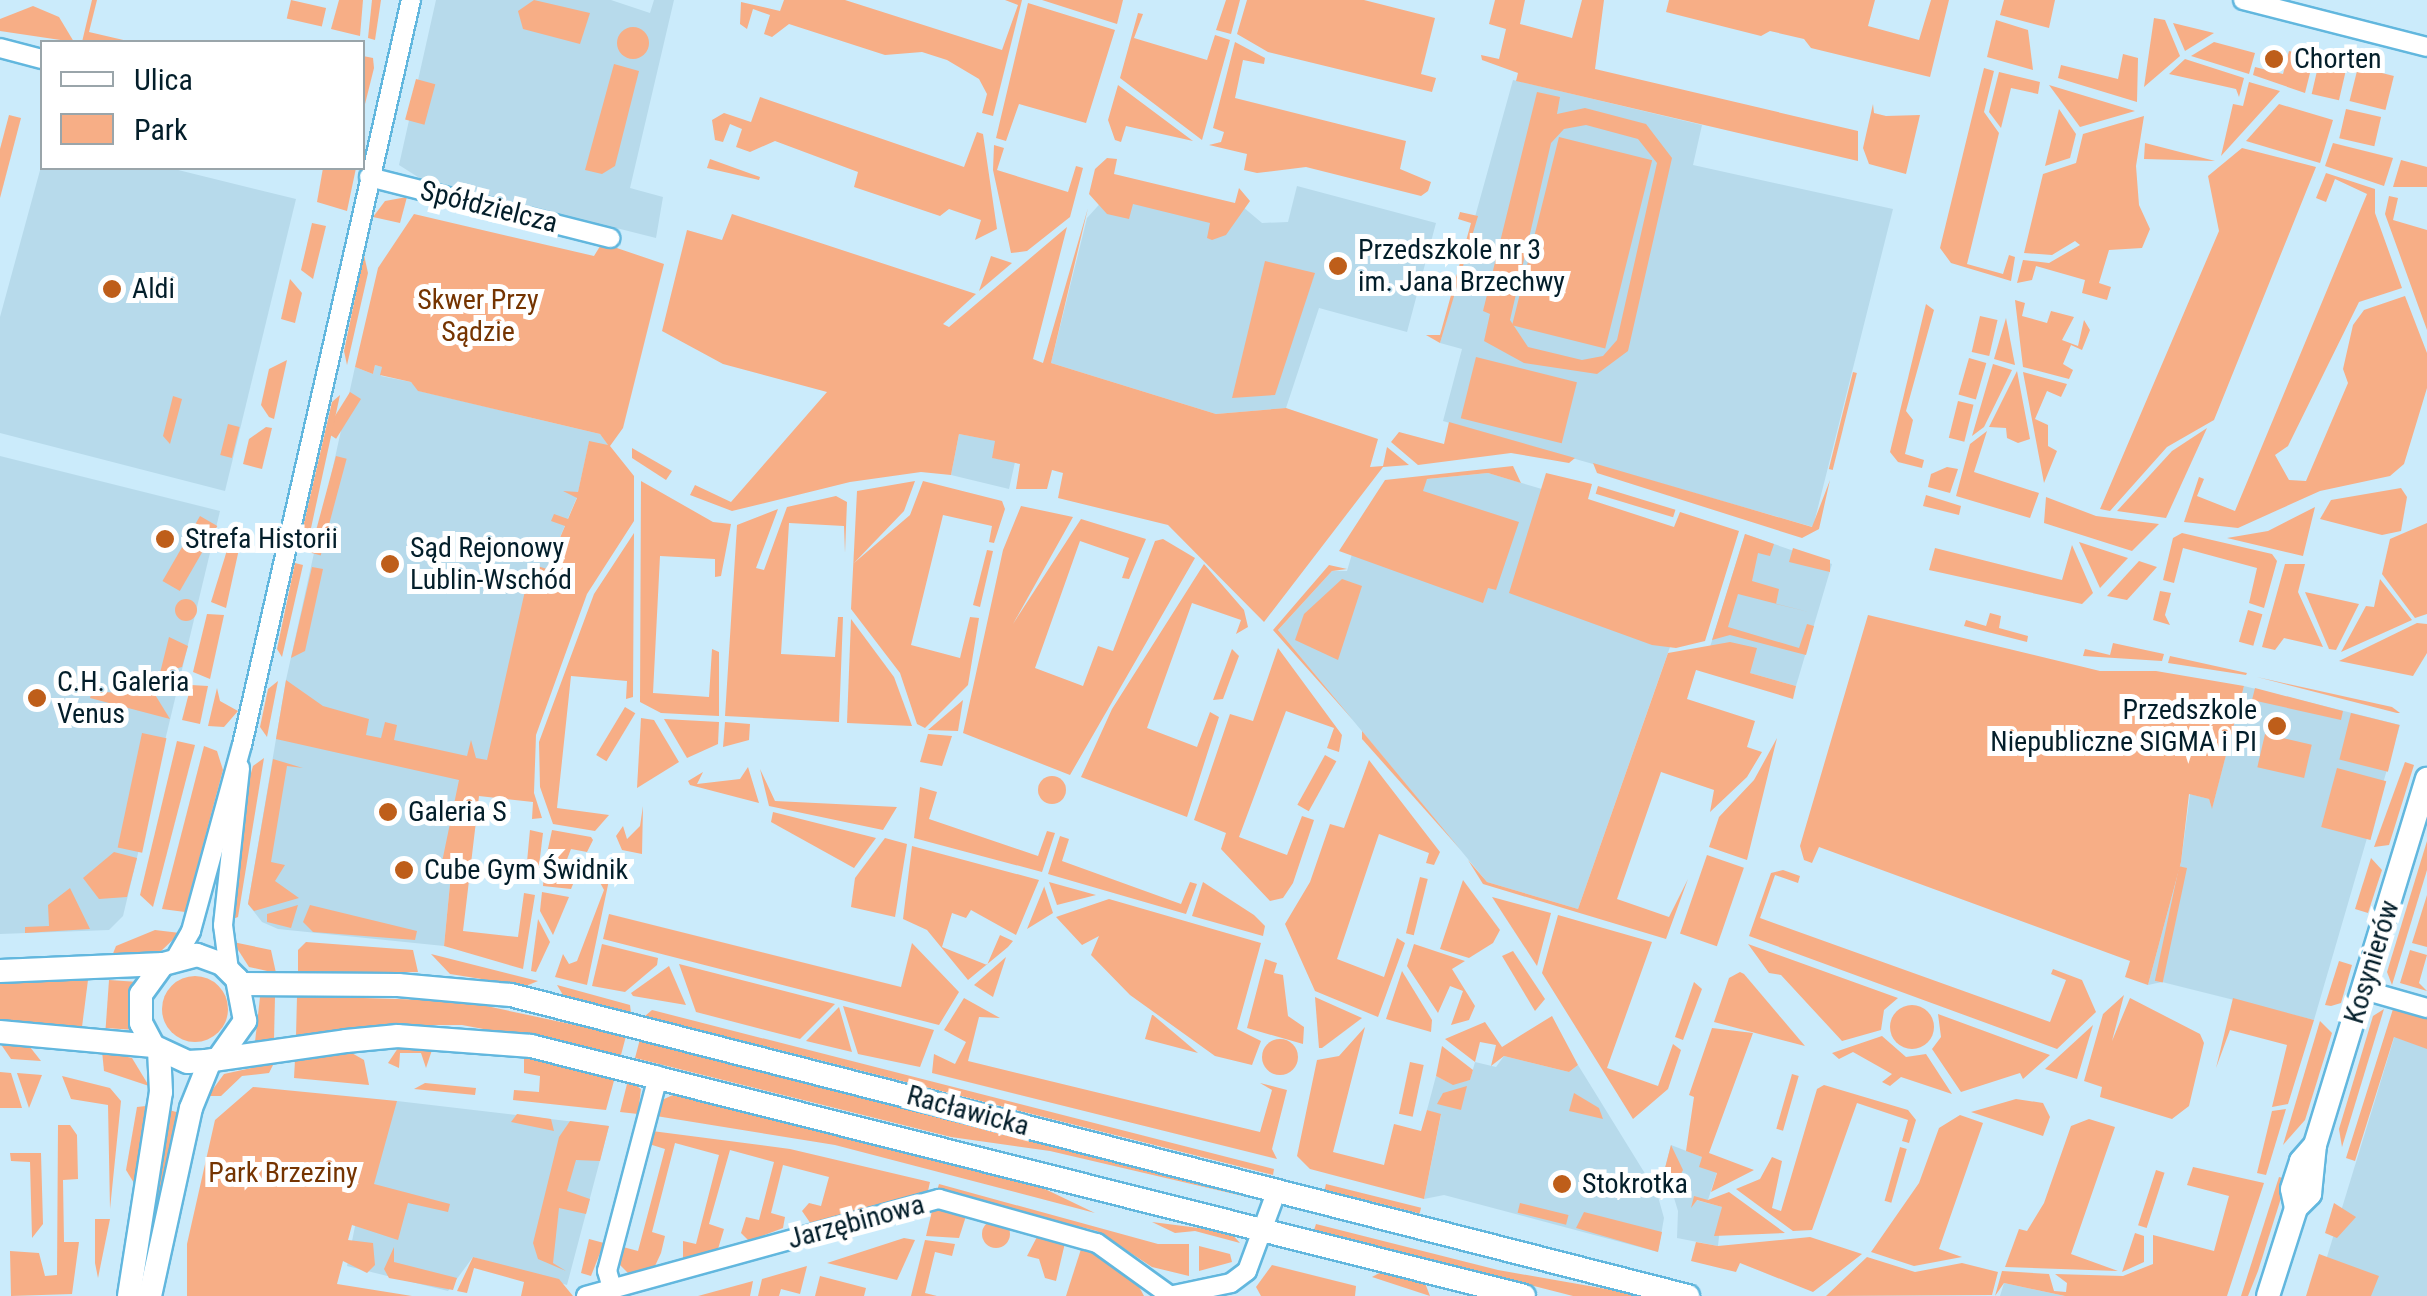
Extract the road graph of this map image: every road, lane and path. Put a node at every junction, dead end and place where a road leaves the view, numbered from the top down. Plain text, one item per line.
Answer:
1 (411, 0) edge
2 (2243, 0) edge
3 (2423, 45) edge
4 (0, 48) edge
5 (40, 58) edge
6 (370, 140) edge
7 (369, 177) junction
8 (610, 238) dead end
9 (242, 745) junction
10 (2427, 779) edge
11 (169, 962) junction
12 (0, 971) edge
13 (235, 977) junction
14 (2364, 990) junction
15 (2427, 1008) edge
16 (0, 1032) edge
17 (156, 1048) junction
18 (214, 1060) junction
19 (658, 1076) junction
20 (1277, 1190) junction
21 (1266, 1230) junction
22 (612, 1288) junction
23 (130, 1296) edge
24 (150, 1296) edge
25 (586, 1296) edge
26 (1169, 1296) edge
27 (1524, 1296) edge
28 (1688, 1296) edge
29 (2268, 1296) edge

1 - 6 street
2 - 3 street
4 - 5 street
6 - 7 street
7 - 8 street, Spółdzielcza
7 - 9 street
9 - 11 street
9 - 13 street
10 - 14 street, Kosynierów
11 - 12 street
11 - 13 street
11 - 17 street
13 - 18 street
13 - 20 street, Racławicka
14 - 15 street
14 - 29 street, Kosynierów
16 - 17 street
17 - 18 street
17 - 23 street
18 - 19 street, Racławicka
18 - 24 street
19 - 21 street, Racławicka
19 - 22 street
20 - 21 street
20 - 28 street, Racławicka
21 - 26 street
21 - 27 street, Racławicka
22 - 25 street, Jarzębinowa
22 - 26 street, Jarzębinowa

